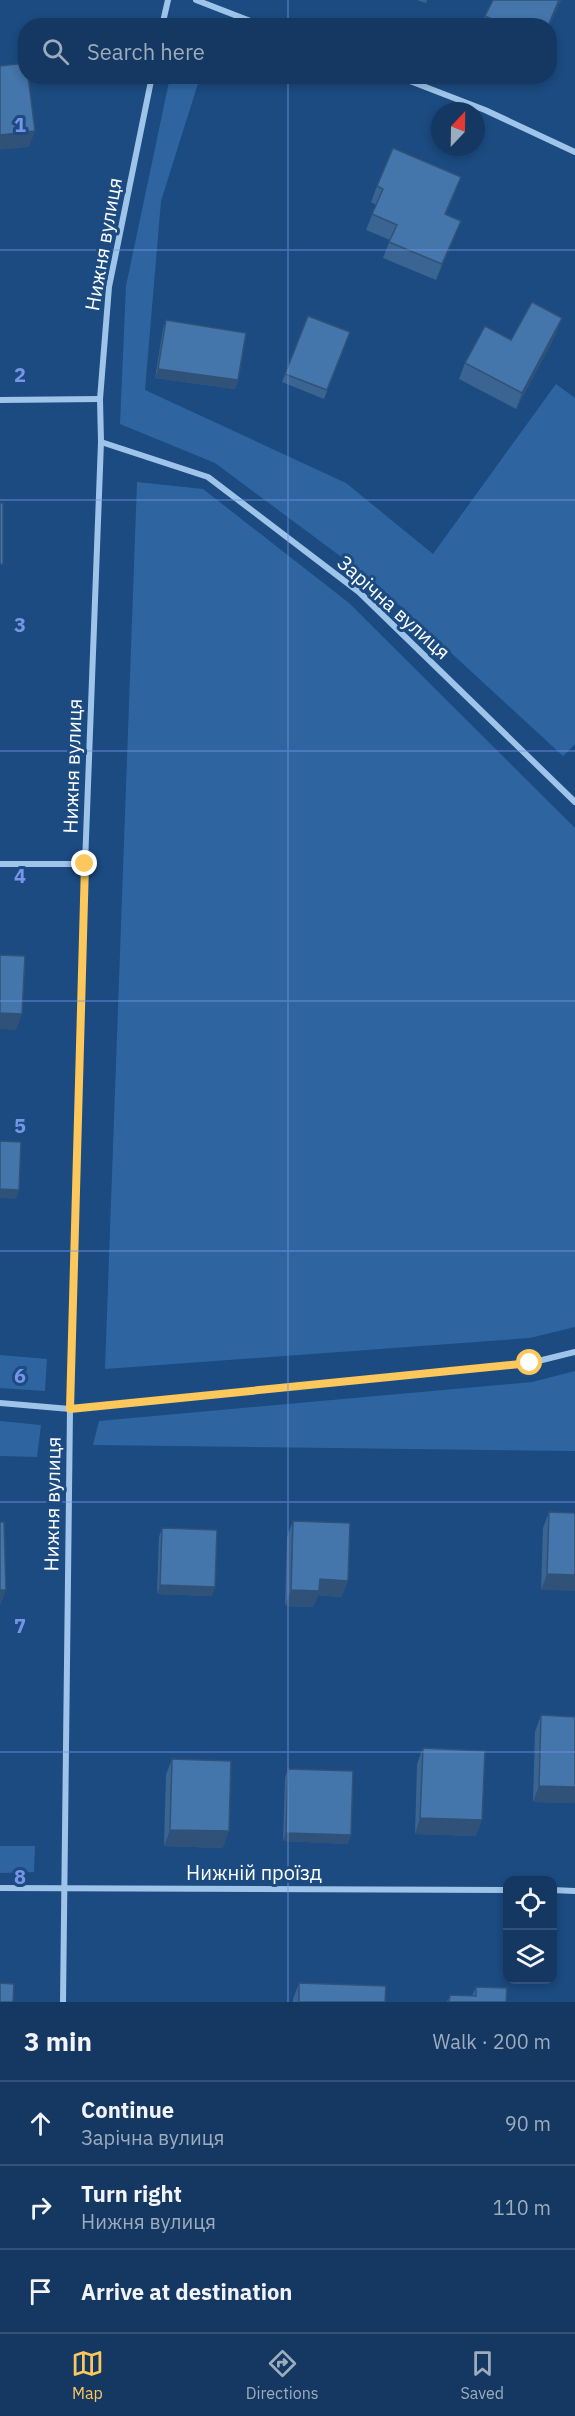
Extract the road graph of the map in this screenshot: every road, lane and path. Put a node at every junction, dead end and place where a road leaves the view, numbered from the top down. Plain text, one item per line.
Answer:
1 (168, 0) edge
2 (196, 0) edge
3 (164, 18) edge
4 (242, 18) edge
5 (150, 84) edge
6 (418, 84) edge
7 (575, 153) edge
8 (100, 399) junction
9 (0, 400) edge
10 (101, 442) junction
11 (575, 802) edge
12 (0, 864) edge
13 (85, 864) junction
14 (575, 1352) edge
15 (0, 1403) edge
16 (70, 1409) junction
17 (65, 1887) junction
18 (0, 1888) edge
19 (503, 1890) edge
20 (557, 1890) edge
21 (575, 1891) edge
22 (63, 2002) edge

1 - 3 street
2 - 4 street
5 - 8 street, Нижня вулиця
6 - 7 street
8 - 9 street
8 - 10 street, Нижня вулиця
10 - 11 street, Зарічна вулиця
10 - 13 street, Нижня вулиця
12 - 13 street
13 - 16 street, Нижня вулиця
14 - 16 street
15 - 16 street
16 - 17 street, Нижня вулиця
17 - 18 street, Нижній проїзд
17 - 19 street, Нижній проїзд
17 - 22 street, Нижня вулиця
20 - 21 street

